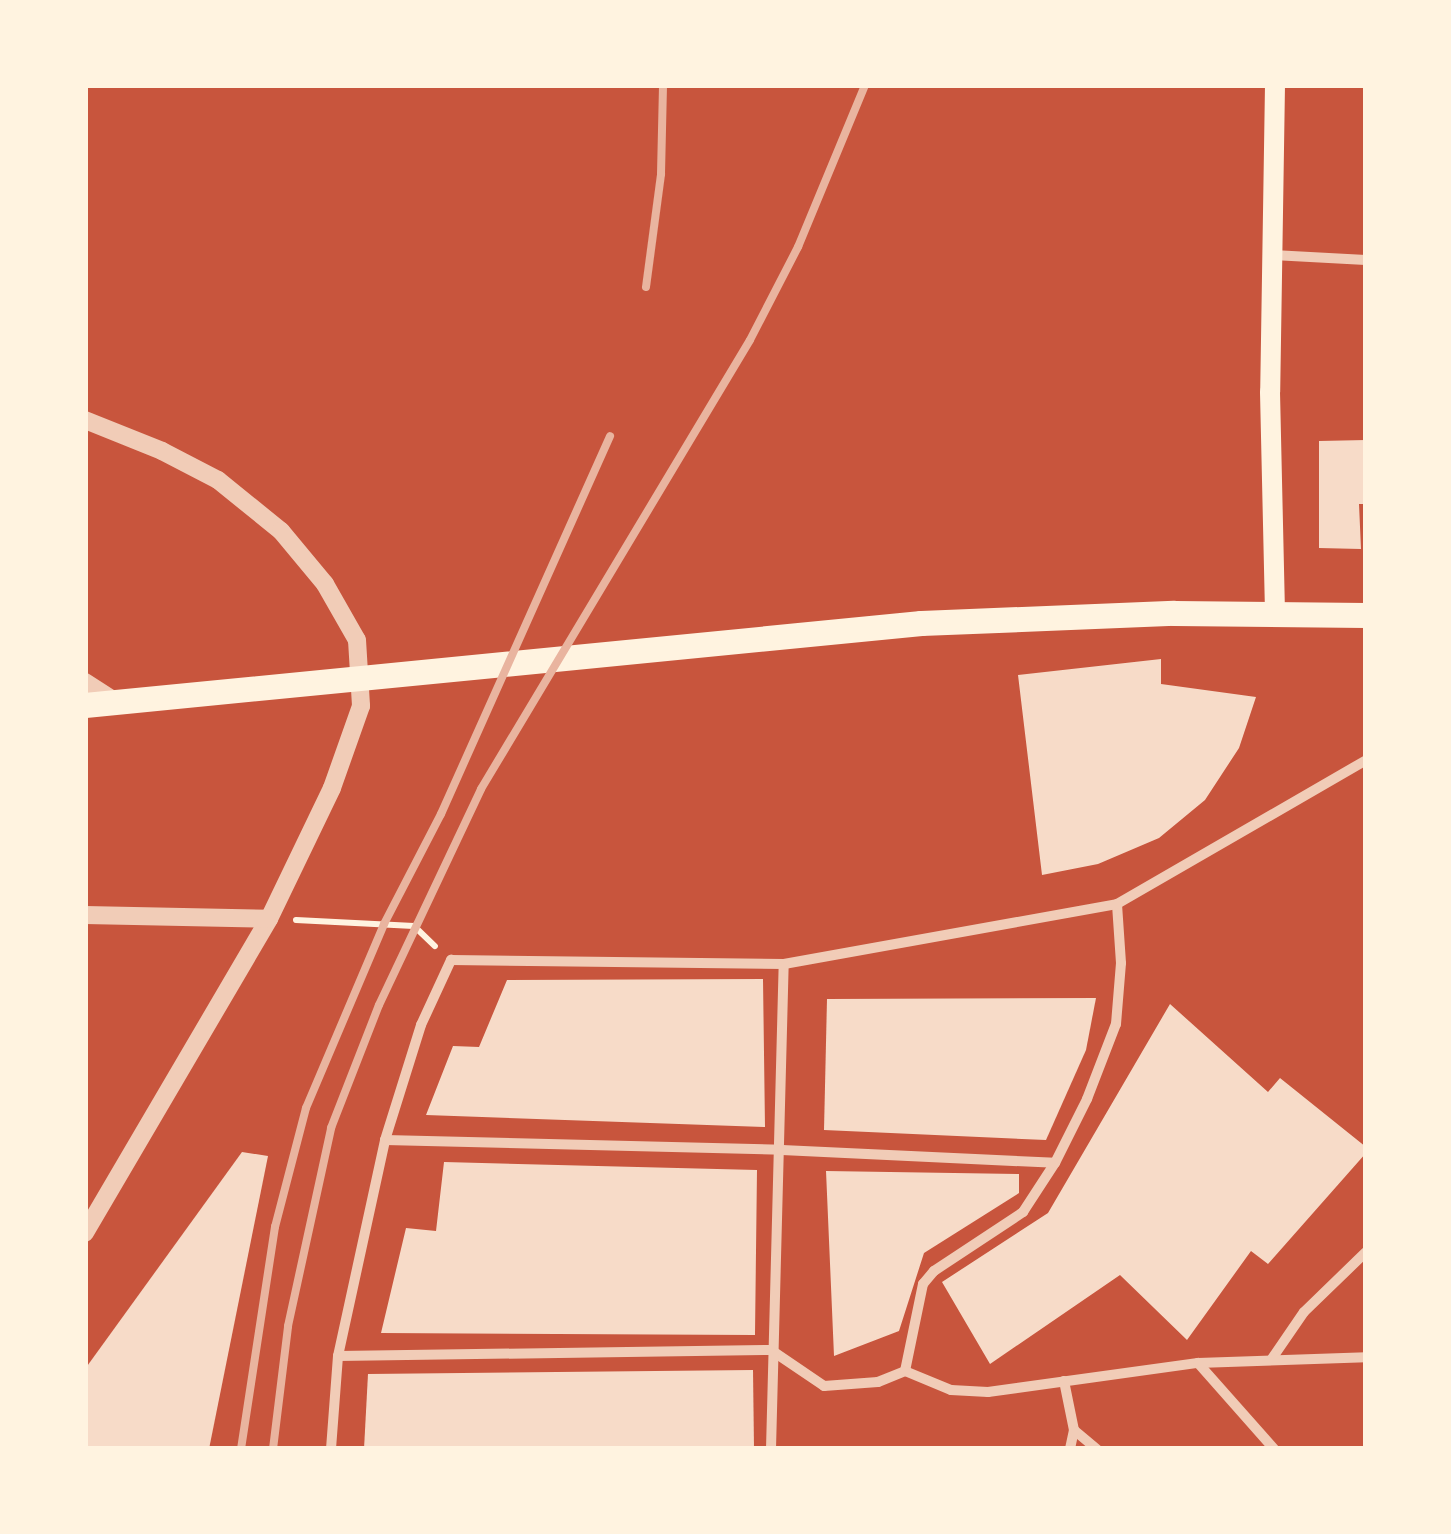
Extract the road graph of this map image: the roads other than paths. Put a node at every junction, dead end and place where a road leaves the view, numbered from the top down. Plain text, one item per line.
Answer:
1 (1275, 85) edge
2 (1273, 255) junction
3 (1366, 260) edge
4 (88, 425) edge
5 (1276, 614) junction
6 (1366, 615) edge
7 (85, 682) edge
8 (112, 699) junction
9 (85, 704) edge
10 (1366, 760) edge
11 (1117, 904) junction
12 (85, 915) edge
13 (269, 919) junction
14 (784, 964) junction
15 (385, 1140) junction
16 (782, 1150) junction
17 (1055, 1163) junction
18 (85, 1233) edge
19 (1366, 1252) edge
20 (771, 1350) junction
21 (338, 1356) junction
22 (1366, 1357) edge
23 (1271, 1360) junction
24 (1198, 1363) junction
25 (905, 1371) junction
26 (1064, 1381) junction
27 (1074, 1430) junction
28 (331, 1449) edge
29 (770, 1449) edge
30 (1070, 1449) edge
31 (1098, 1449) edge
32 (1274, 1449) edge

1 - 2 main road
2 - 3 street
2 - 5 main road
4 - 13 street
5 - 6 main road
5 - 8 main road
7 - 8 street
8 - 9 main road
10 - 11 street
11 - 14 street
11 - 17 street
12 - 13 street
13 - 18 street
14 - 15 street
14 - 16 street
15 - 16 street
15 - 21 street
16 - 17 street
16 - 20 street
17 - 25 street
19 - 23 street
20 - 21 street
20 - 25 street
20 - 29 street
21 - 28 street
22 - 23 street
23 - 24 street
24 - 26 street
24 - 32 street
25 - 26 street
26 - 27 street
27 - 30 street
27 - 31 street

